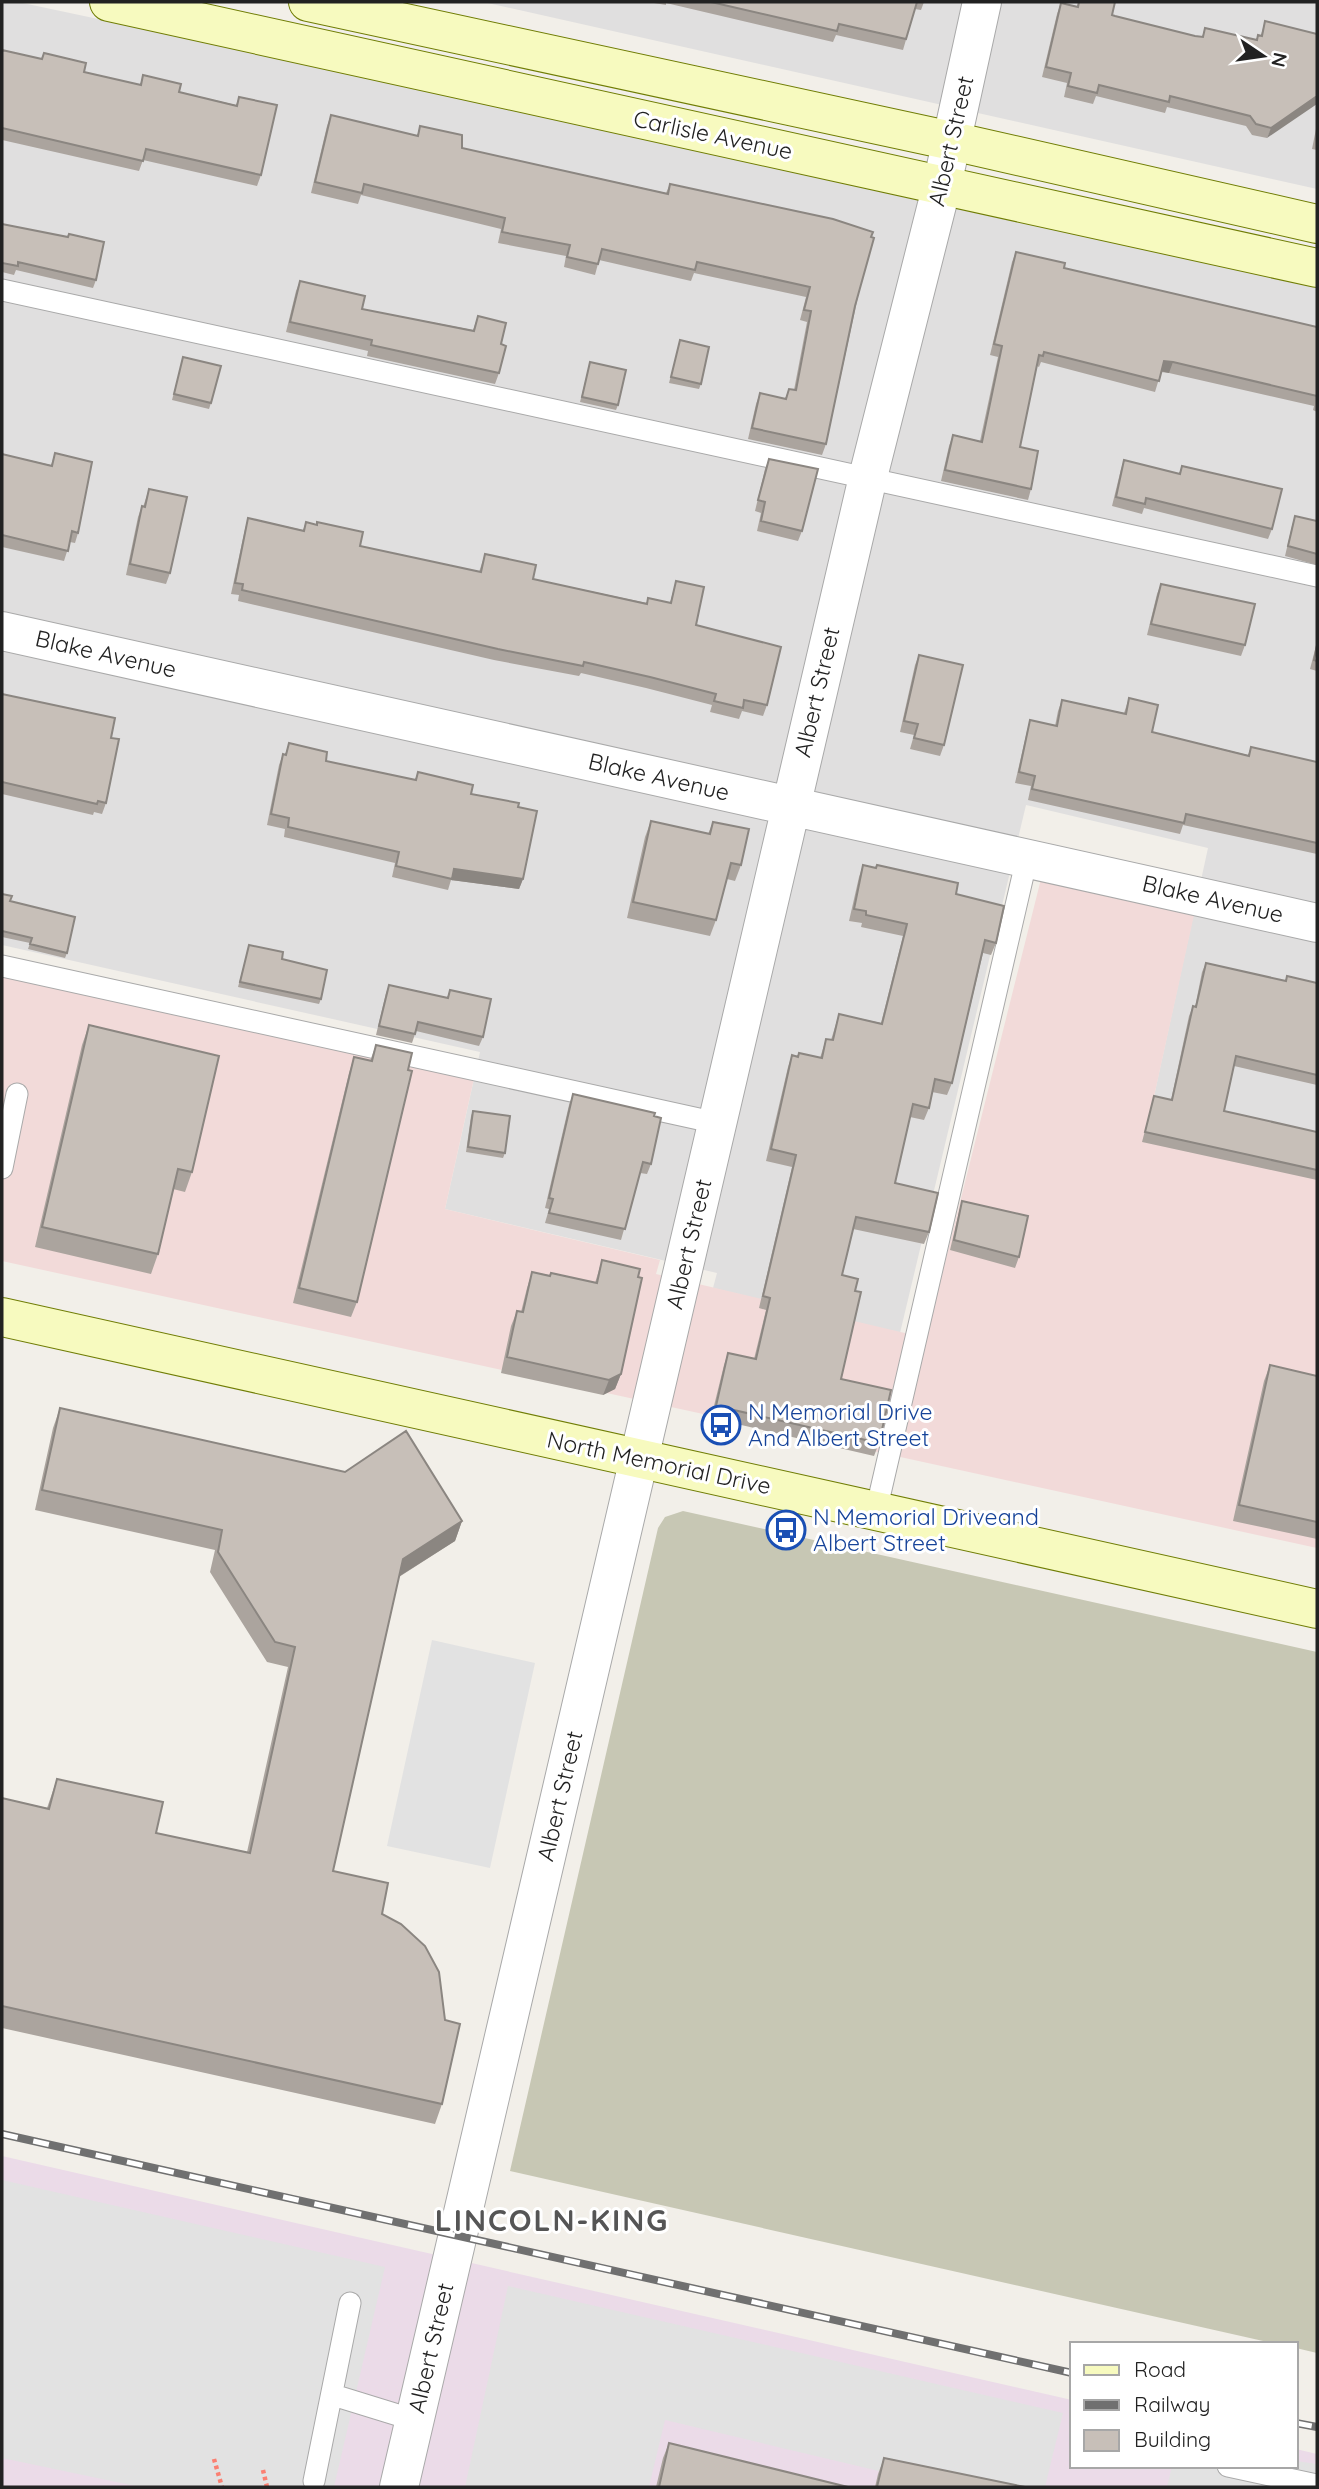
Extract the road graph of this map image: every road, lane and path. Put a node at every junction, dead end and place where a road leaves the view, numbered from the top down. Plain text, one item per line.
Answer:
1 (109, 2) edge
2 (308, 2) edge
3 (982, 2) edge
4 (350, 11) junction
5 (340, 53) junction
6 (952, 141) junction
7 (942, 185) junction
8 (1317, 224) edge
9 (1317, 268) edge
10 (2, 290) edge
11 (867, 477) junction
12 (1317, 576) edge
13 (2, 631) edge
14 (791, 806) junction
15 (1027, 858) junction
16 (1317, 923) edge
17 (2, 966) edge
18 (17, 1094) dead end
19 (717, 1123) junction
20 (2, 1168) edge
21 (2, 1317) edge
22 (639, 1458) junction
23 (876, 1511) junction
24 (1317, 1609) edge
25 (350, 2303) dead end
26 (333, 2395) junction
27 (414, 2420) junction
28 (214, 2459) dead end
29 (1237, 2468) edge
30 (263, 2470) dead end
31 (314, 2481) dead end
32 (1317, 2485) edge
33 (222, 2487) edge
34 (267, 2487) edge
35 (399, 2487) edge

1 - 5 street, Carlisle Avenue
2 - 4 street, Carlisle Avenue
3 - 6 street, Albert Street
4 - 5 street
4 - 6 street, Carlisle Avenue
5 - 7 street, Carlisle Avenue
6 - 7 street, Albert Street
6 - 8 street, Carlisle Avenue
7 - 9 street, Carlisle Avenue
7 - 11 street, Albert Street
10 - 11 lane
11 - 12 lane
11 - 14 street, Albert Street
13 - 14 street, Blake Avenue
14 - 15 street, Blake Avenue
14 - 19 street, Albert Street
15 - 16 street, Blake Avenue
15 - 23 lane
17 - 19 lane
18 - 20 lane
19 - 22 street, Albert Street
21 - 22 street, North Memorial Drive
22 - 23 street, North Memorial Drive
22 - 27 street, Albert Street
23 - 24 street, North Memorial Drive
25 - 26 lane
26 - 27 lane
26 - 31 lane
27 - 35 street, Albert Street
28 - 33 path
29 - 32 lane
30 - 34 path

